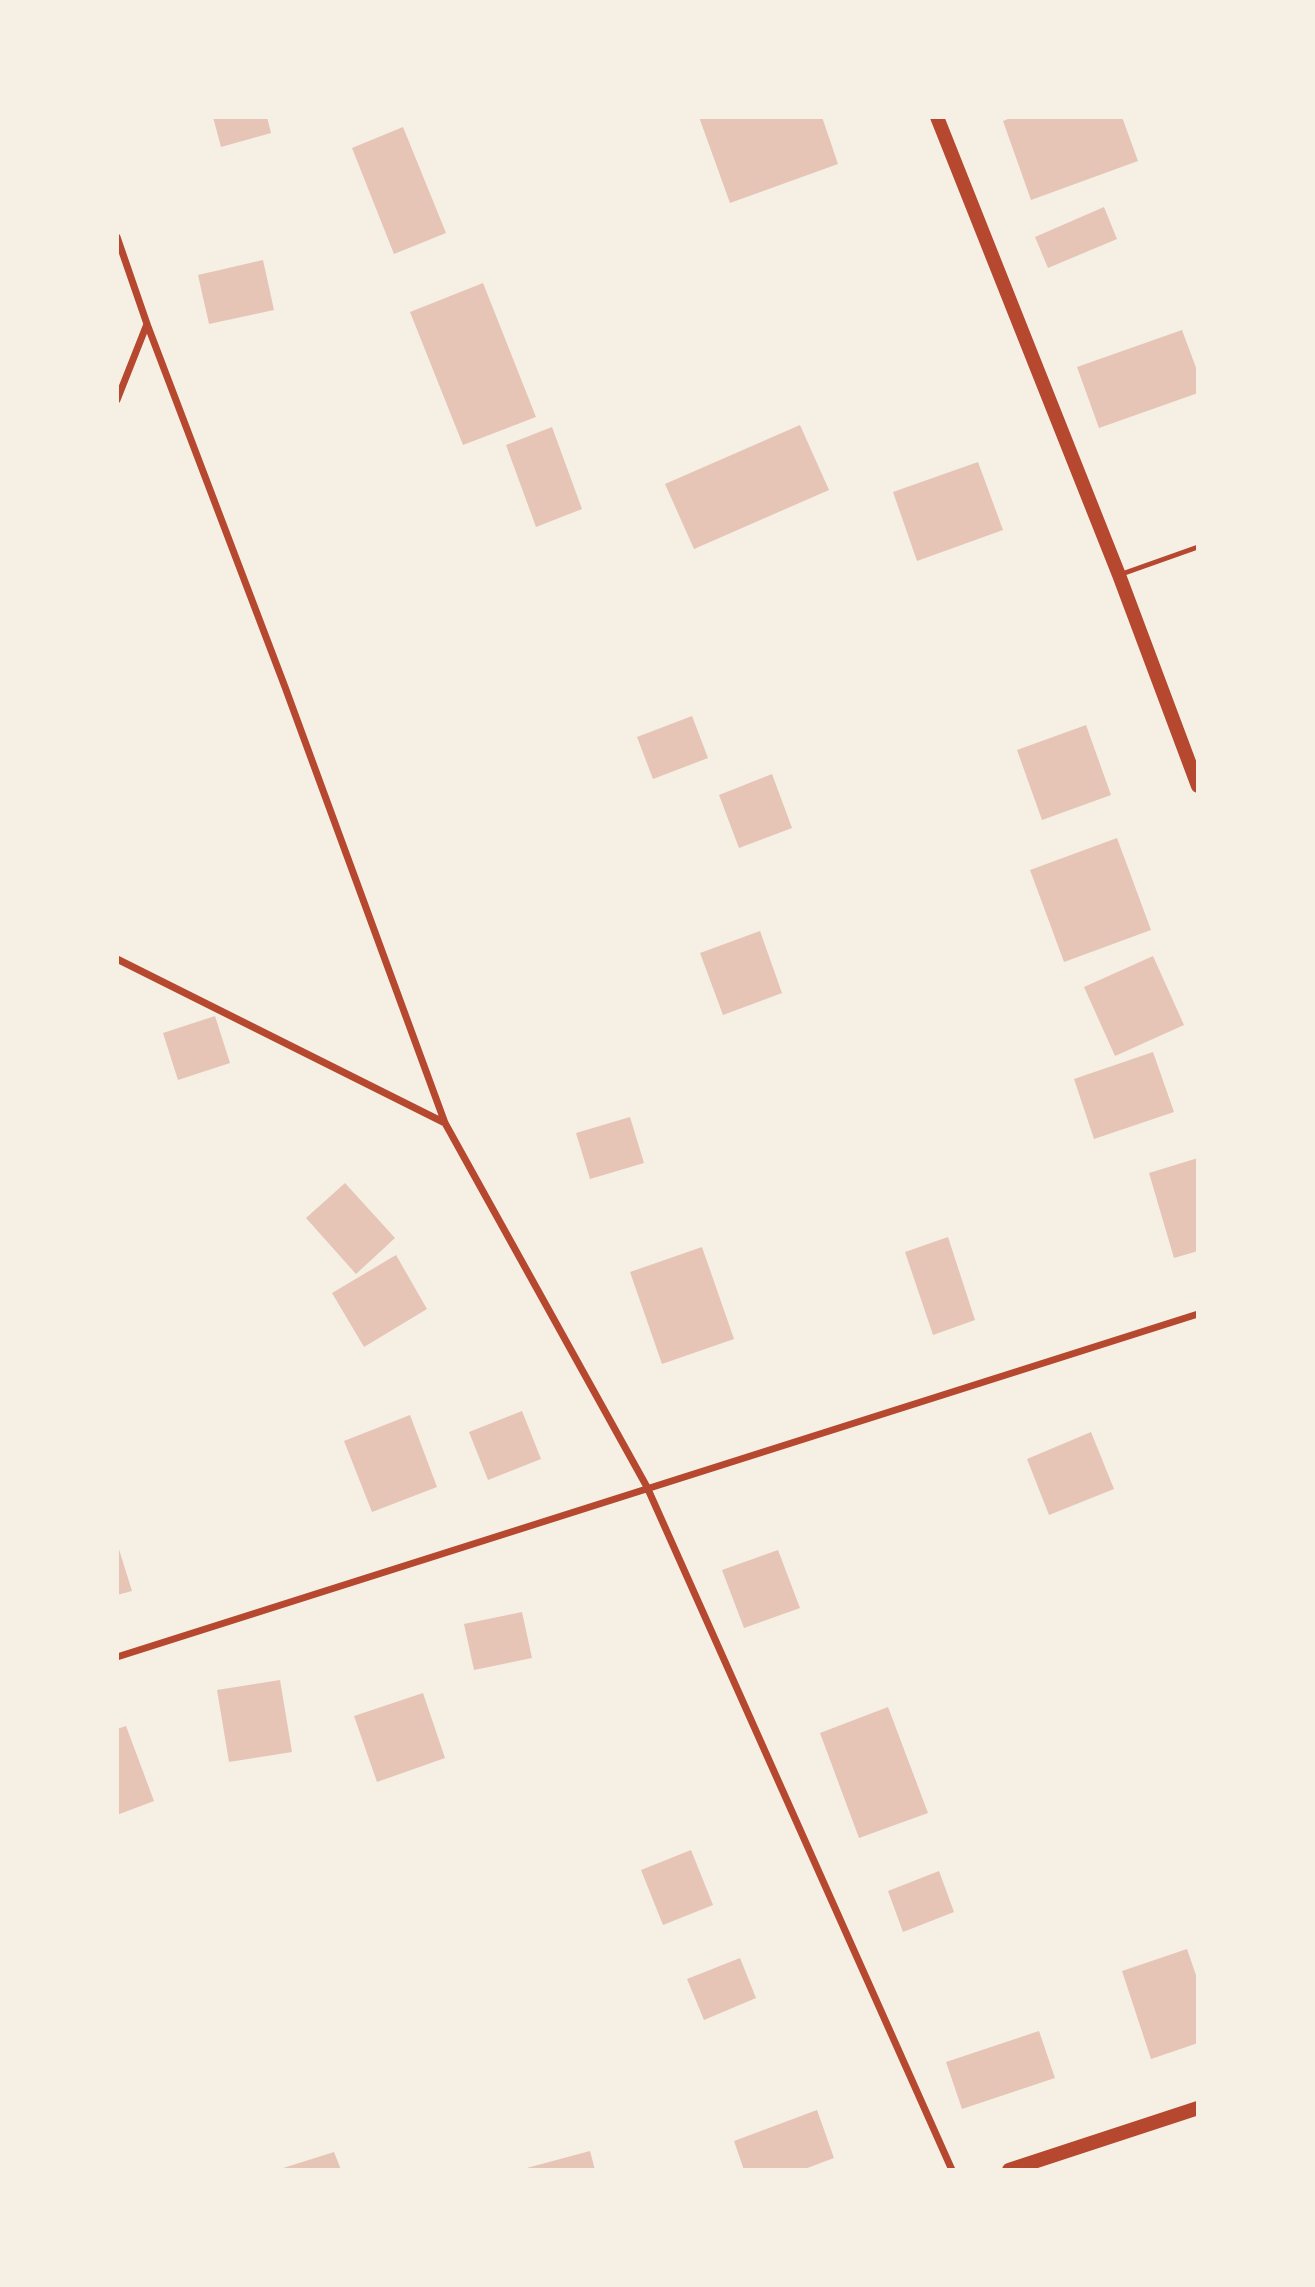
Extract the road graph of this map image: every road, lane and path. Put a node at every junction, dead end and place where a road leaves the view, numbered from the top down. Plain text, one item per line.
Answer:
1 (937, 117) edge
2 (117, 237) edge
3 (147, 324) junction
4 (117, 400) edge
5 (1198, 547) edge
6 (1119, 575) junction
7 (1198, 786) edge
8 (117, 960) edge
9 (445, 1124) junction
10 (1198, 1314) edge
11 (647, 1487) junction
12 (117, 1657) edge
13 (1198, 2108) edge
14 (952, 2170) edge
15 (1009, 2170) edge

1 - 6 main road
2 - 3 street
3 - 4 street
3 - 9 street
5 - 6 lane
6 - 7 main road
8 - 9 street
9 - 11 street
10 - 11 street
11 - 12 street
11 - 14 street
13 - 15 main road

